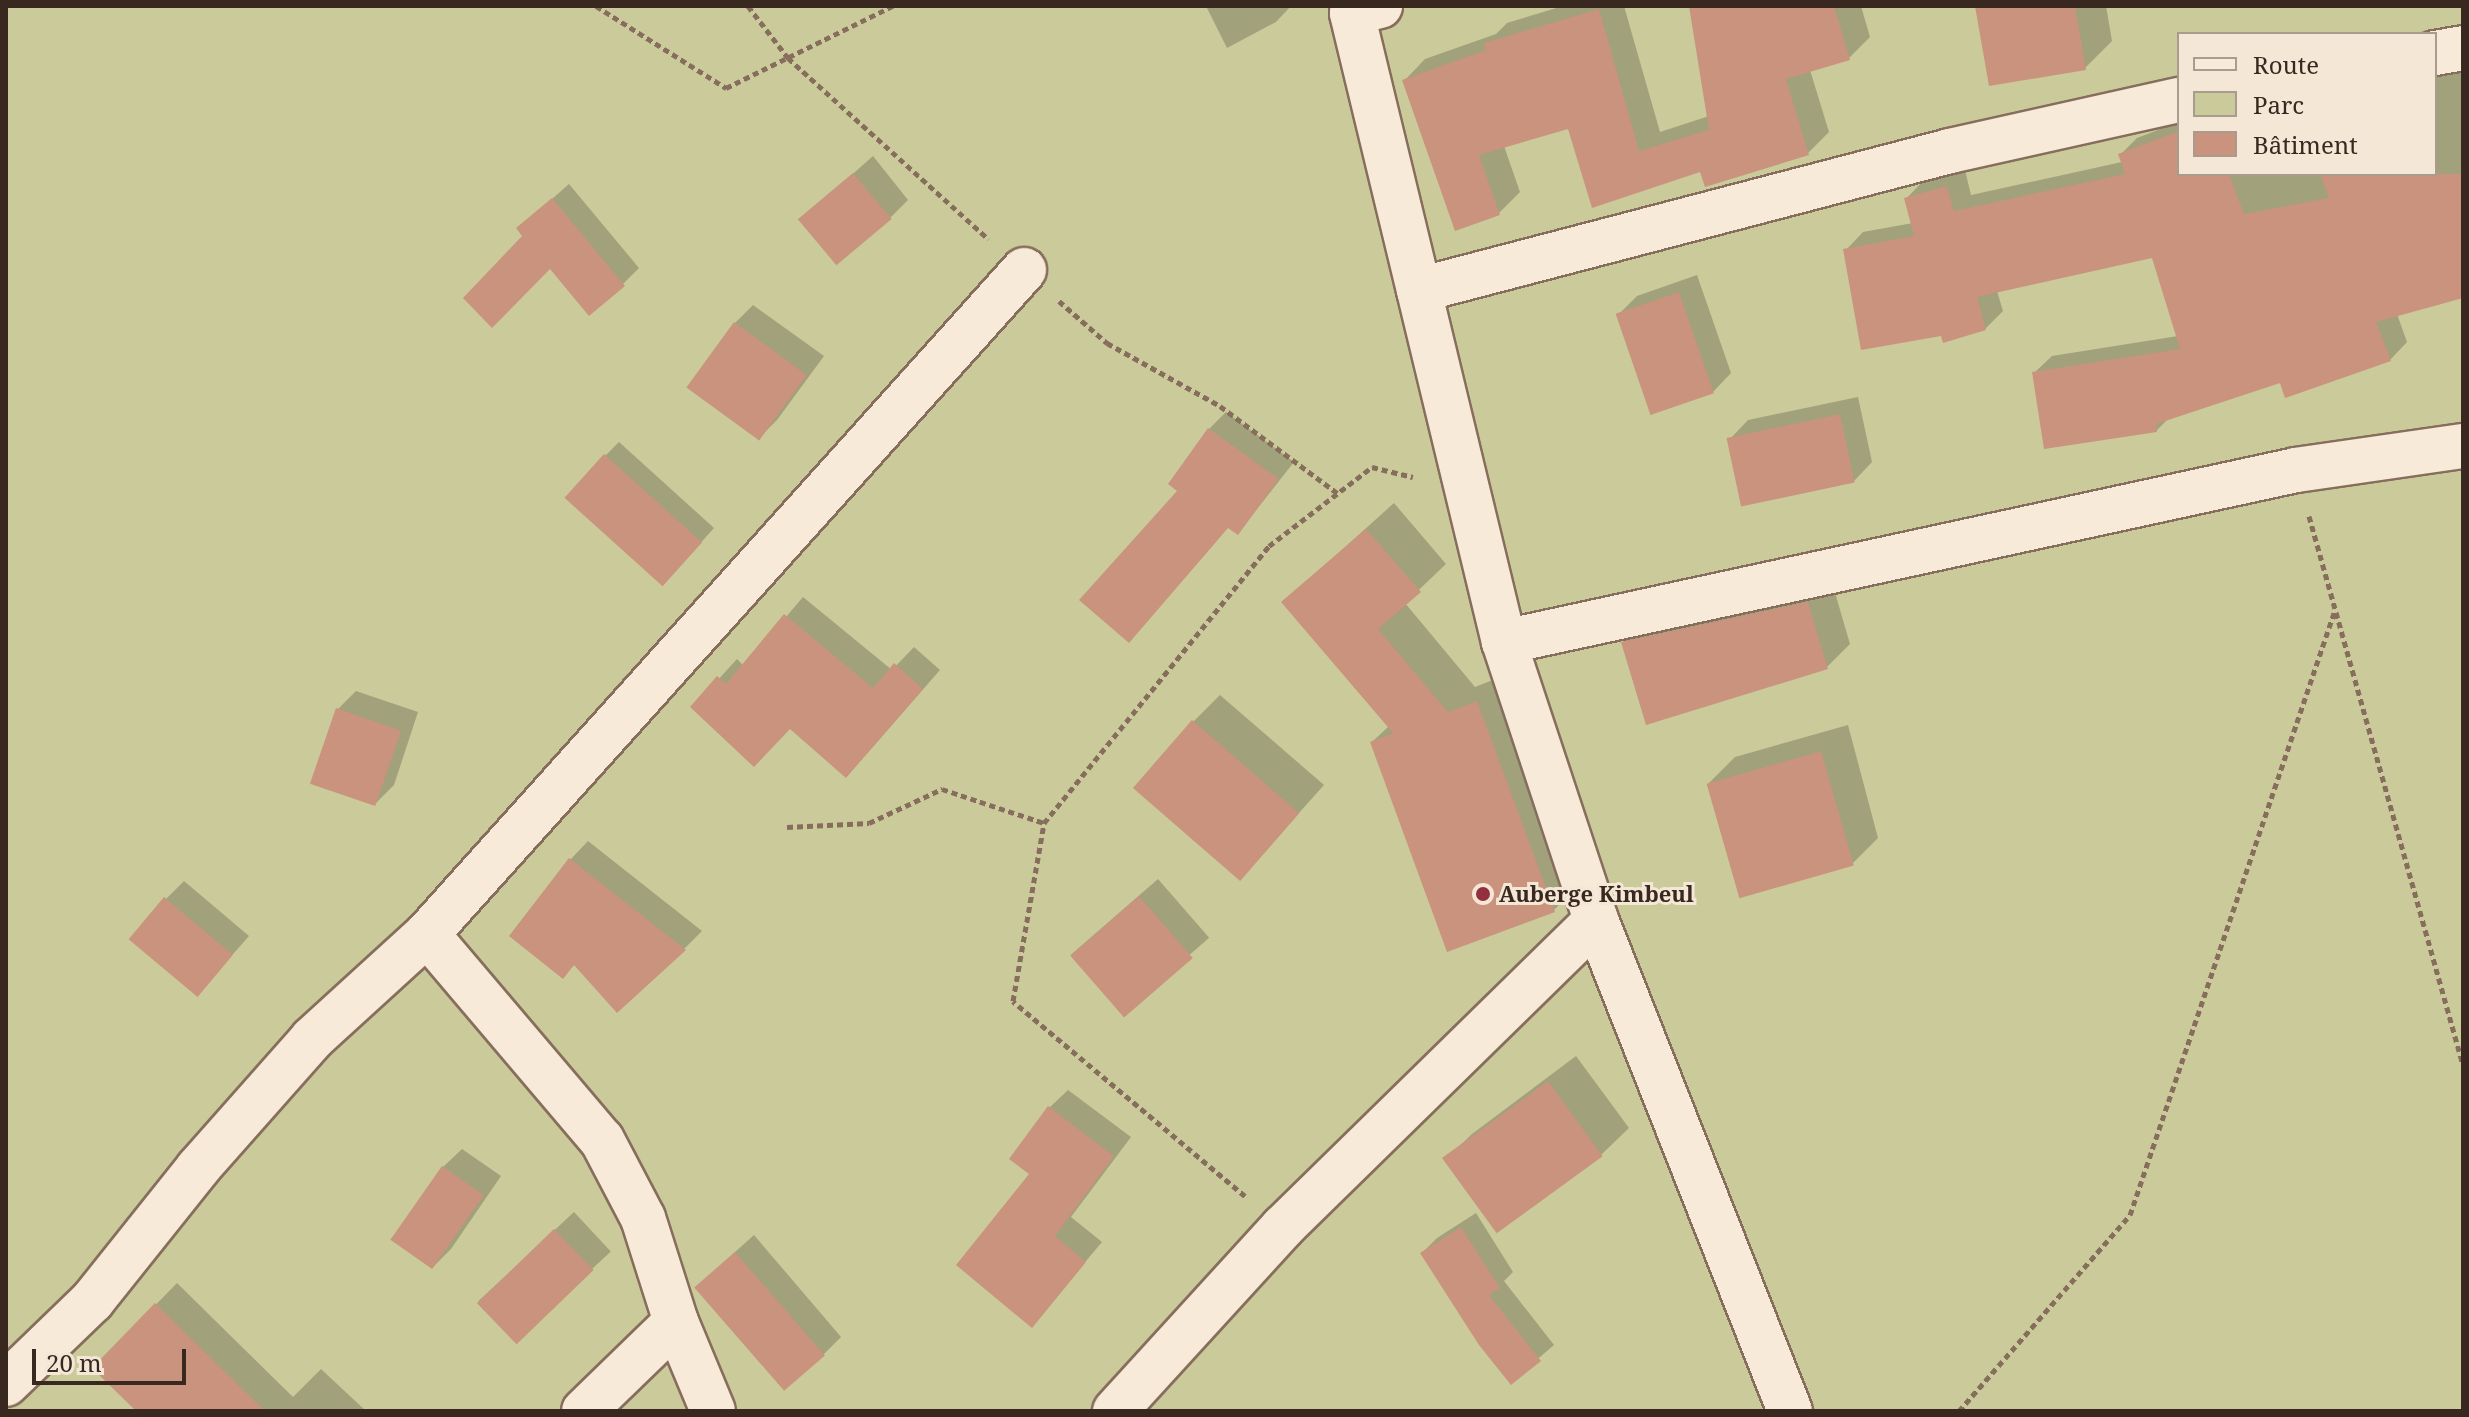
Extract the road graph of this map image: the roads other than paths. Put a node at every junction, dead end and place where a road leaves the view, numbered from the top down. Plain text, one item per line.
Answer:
1 (1361, 8) edge
2 (2463, 48) edge
3 (2437, 53) edge
4 (2177, 100) edge
5 (1024, 270) dead end
6 (1419, 290) junction
7 (2463, 446) edge
8 (1504, 642) junction
9 (1596, 920) junction
10 (427, 934) junction
11 (676, 1322) junction
12 (6, 1384) edge
13 (584, 1411) edge
14 (713, 1411) edge
15 (1115, 1411) edge
16 (1790, 1411) edge

1 - 6 street
2 - 3 street
4 - 6 street
5 - 10 street
6 - 8 street
7 - 8 street
8 - 9 street
9 - 15 street
9 - 16 street
10 - 11 street
10 - 12 street
11 - 13 street
11 - 14 street

